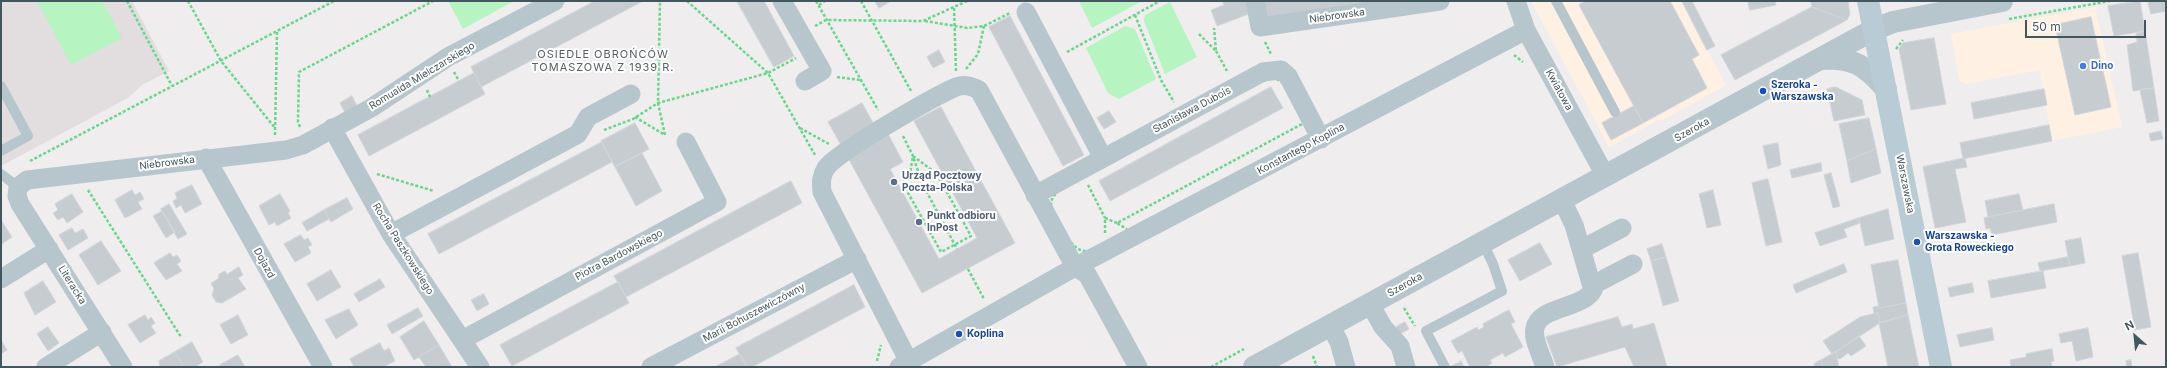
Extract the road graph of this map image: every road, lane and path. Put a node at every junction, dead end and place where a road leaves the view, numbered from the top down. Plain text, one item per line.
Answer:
1 (127, 1) edge
2 (188, 1) edge
3 (334, 1) edge
4 (433, 1) edge
5 (556, 1) edge
6 (660, 1) edge
7 (687, 1) edge
8 (782, 1) edge
9 (816, 1) edge
10 (825, 1) edge
11 (861, 1) edge
12 (967, 1) edge
13 (1160, 1) edge
14 (1255, 1) edge
15 (1440, 1) edge
16 (1516, 1) edge
17 (1556, 1) edge
18 (1868, 1) edge
19 (2110, 1) edge
20 (819, 5) junction
21 (954, 8) junction
22 (1021, 11) joint
23 (2002, 11) edge
24 (1135, 15) junction
25 (826, 20) junction
26 (872, 20) junction
27 (923, 21) junction
28 (954, 26) junction
29 (984, 26) junction
30 (1214, 28) dead end
31 (1526, 30) junction
32 (1873, 30) junction
33 (278, 31) junction
34 (800, 34) junction
35 (1199, 34) dead end
36 (1500, 44) junction
37 (1072, 49) dead end
38 (1216, 51) junction
39 (800, 56) dead end
40 (1821, 59) junction
41 (220, 61) junction
42 (1526, 65) dead end
43 (822, 71) junction
44 (1227, 72) dead end
45 (768, 73) junction
46 (861, 80) junction
47 (805, 81) dead end
48 (957, 82) junction
49 (1, 86) edge
50 (172, 86) junction
51 (1886, 89) junction
52 (631, 94) dead end
53 (1173, 101) dead end
54 (658, 103) junction
55 (920, 107) junction
56 (1615, 112) dead end
57 (635, 117) junction
58 (896, 120) junction
59 (1308, 122) junction
60 (275, 128) junction
61 (332, 128) junction
62 (800, 128) junction
63 (302, 129) dead end
64 (603, 130) dead end
65 (272, 138) dead end
66 (1321, 139) junction
67 (686, 142) dead end
68 (1, 151) edge
69 (840, 156) junction
70 (913, 156) junction
71 (206, 158) junction
72 (1103, 158) junction
73 (371, 172) dead end
74 (824, 172) junction
75 (78, 174) junction
76 (1083, 176) junction
77 (1606, 177) junction
78 (11, 186) edge
79 (1035, 195) junction
80 (1562, 200) junction
81 (444, 206) junction
82 (1105, 218) junction
83 (1117, 224) junction
84 (1622, 228) dead end
85 (391, 234) junction
86 (1105, 242) junction
87 (1483, 243) junction
88 (955, 244) junction
89 (49, 249) junction
90 (957, 249) dead end
91 (1582, 249) junction
92 (857, 259) junction
93 (1633, 264) dead end
94 (1075, 267) junction
95 (968, 268) dead end
96 (1, 280) edge
97 (1593, 285) junction
98 (984, 299) dead end
99 (1370, 304) junction
100 (1330, 325) junction
101 (102, 332) junction
102 (181, 337) dead end
103 (462, 340) junction
104 (1400, 346) junction
105 (1313, 356) dead end
106 (1250, 358) edge
107 (904, 364) edge
108 (46, 367) edge
109 (123, 367) edge
110 (323, 367) edge
111 (480, 367) edge
112 (651, 367) edge
113 (1138, 367) edge
114 (1211, 367) edge
115 (1317, 367) edge
116 (1346, 367) edge
117 (1406, 367) edge
118 (1414, 367) edge
119 (1445, 367) edge
120 (1545, 367) edge
121 (1941, 367) edge

1 - 50 path
2 - 41 path
3 - 33 path
4 - 63 path
5 - 61 street, Romualda Mielczarskiego
6 - 54 path
7 - 45 path
8 - 34 street
9 - 20 path
10 - 20 path
11 - 26 path
12 - 21 path
13 - 24 path
14 - 15 street, Niebrowska
16 - 31 street, Kwiatowa
17 - 56 lane
18 - 32 main road, Warszawska
19 - 23 path
20 - 25 path
21 - 27 path
21 - 28 path
22 - 29 path
22 - 72 street
23 - 32 street, Szeroka
24 - 37 path
24 - 53 path
25 - 26 path
25 - 34 path
25 - 46 path
26 - 27 path
26 - 55 path
27 - 28 path
28 - 29 path
28 - 48 path
29 - 48 path
30 - 38 path
31 - 36 street, Konstantego Koplina
31 - 77 street, Kwiatowa
32 - 40 street, Szeroka
32 - 51 main road, Warszawska
33 - 41 path
33 - 60 path
34 - 43 street
35 - 38 path
36 - 42 path
36 - 66 street, Konstantego Koplina
38 - 44 path
39 - 45 path
40 - 51 street, Szeroka
40 - 77 street, Szeroka
41 - 50 path
41 - 60 path
43 - 46 path
43 - 47 street
45 - 54 path
45 - 62 path
46 - 58 path
48 - 55 street
48 - 79 street
49 - 68 lane
50 - 78 path
51 - 121 main road, Warszawska
52 - 81 street
54 - 57 path
54 - 57 path
55 - 58 street
57 - 64 path
58 - 69 street
58 - 70 path
59 - 66 street, Stanisława Dubois
59 - 72 street, Stanisława Dubois
59 - 76 path
59 - 83 path
60 - 65 path
61 - 71 street, Niebrowska
61 - 85 street, Rocha Paszkowskiego
62 - 69 path
62 - 74 path
66 - 94 street, Konstantego Koplina
67 - 103 street, Piotra Bardowskiego
69 - 74 street
70 - 88 path
70 - 88 path
70 - 88 path
71 - 75 street, Niebrowska
71 - 110 street, Dojazd
72 - 79 street, Stanisława Dubois
73 - 81 path
74 - 92 street
75 - 78 street, Niebrowska
75 - 102 path
76 - 82 path
76 - 86 path
77 - 80 street, Szeroka
78 - 89 street, Literacka
79 - 94 street
80 - 87 street, Szeroka
80 - 91 street
81 - 85 street
82 - 83 path
82 - 86 path
83 - 86 path
84 - 91 street
85 - 103 street, Rocha Paszkowskiego
87 - 99 street, Szeroka
87 - 119 lane
88 - 90 path
89 - 96 street
89 - 101 street, Literacka
91 - 97 street
92 - 107 street
92 - 112 street, Marii Bohuszewiczówny
93 - 97 street
94 - 107 street, Konstantego Koplina
94 - 113 street
95 - 98 path
97 - 120 street
99 - 100 street, Szeroka
99 - 104 street
100 - 106 street, Szeroka
100 - 116 street
101 - 108 street
101 - 109 street, Literacka
103 - 111 street, Rocha Paszkowskiego
104 - 117 street
104 - 118 street
105 - 115 path
106 - 114 path

